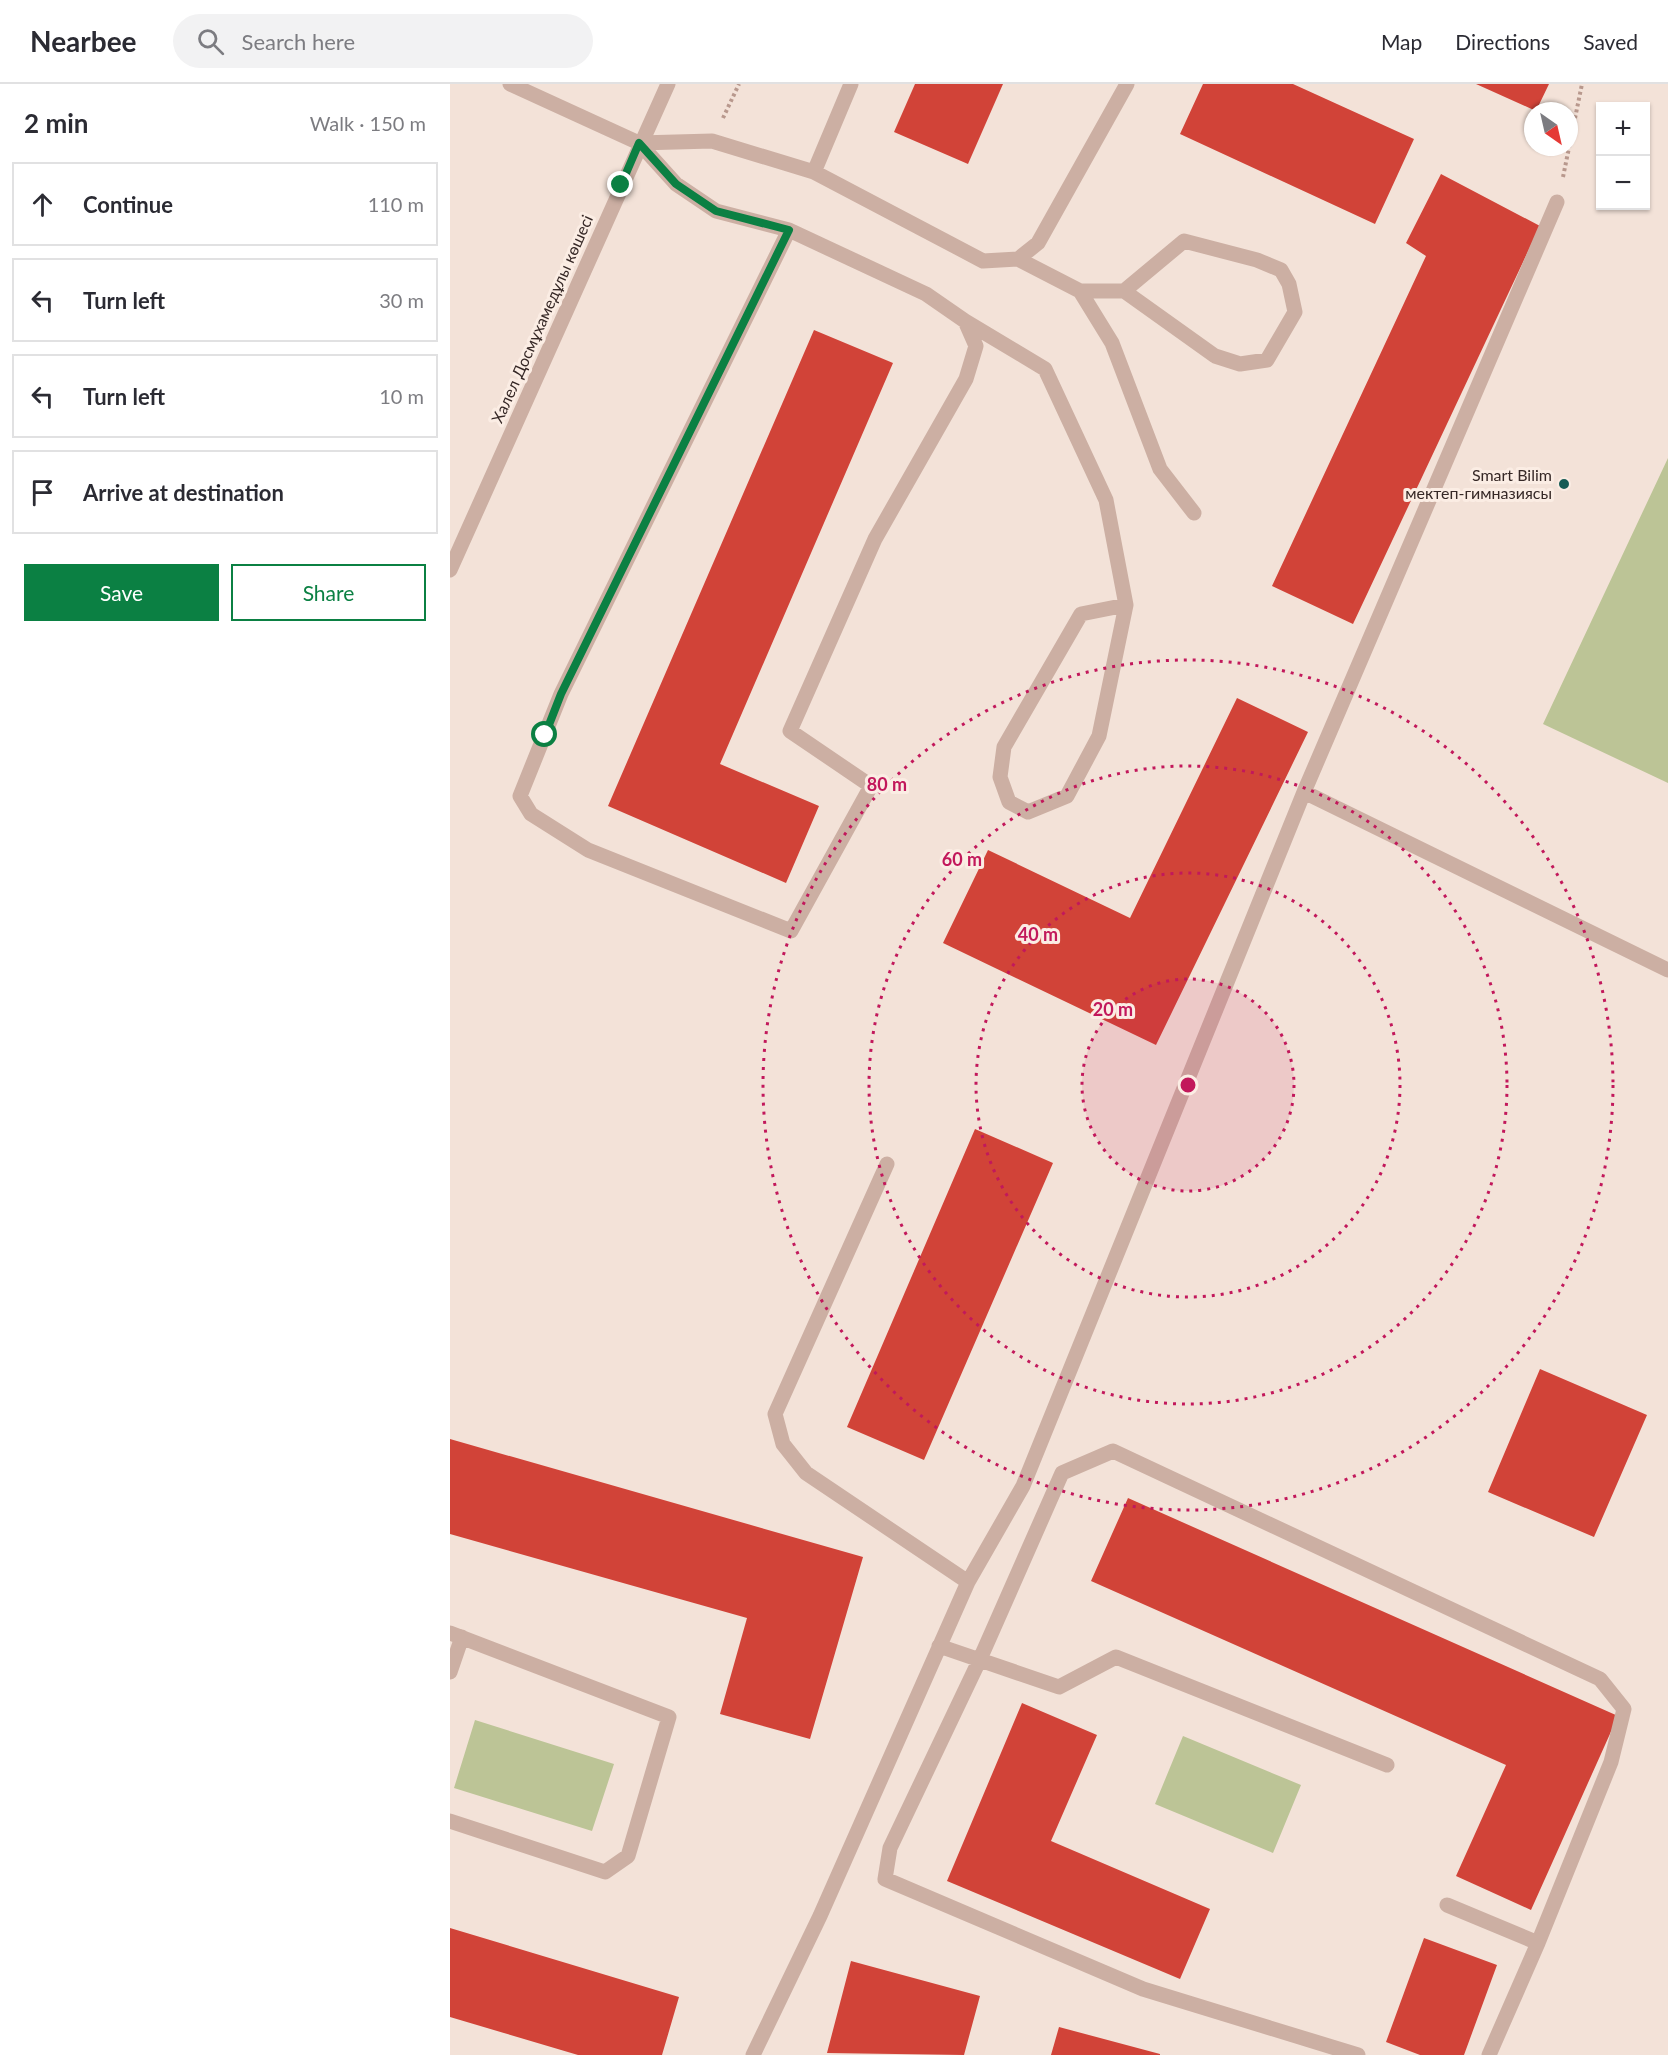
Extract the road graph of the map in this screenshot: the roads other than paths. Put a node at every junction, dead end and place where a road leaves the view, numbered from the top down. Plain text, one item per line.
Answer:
1 (510, 84) edge
2 (668, 84) edge
3 (851, 84) edge
4 (1127, 84) edge
5 (639, 143) junction
6 (814, 172) junction
7 (1557, 202) road end
8 (789, 230) junction
9 (1018, 259) junction
10 (1080, 291) junction
11 (1124, 291) junction
12 (965, 321) junction
13 (1194, 513) dead end
14 (450, 570) edge
15 (1126, 604) junction
16 (1304, 792) junction
17 (1668, 970) edge
18 (887, 1164) dead end
19 (968, 1582) junction
20 (456, 1635) edge
21 (939, 1646) junction
22 (980, 1659) junction
23 (450, 1672) edge
24 (1387, 1765) dead end
25 (450, 1821) edge
26 (1447, 1905) dead end
27 (1538, 1943) junction
28 (753, 2055) edge
29 (1358, 2055) edge
30 (1489, 2055) edge

1 - 5 street
2 - 5 street, Халел Досмұхамедұлы көшесі
3 - 6 street
4 - 9 street
5 - 6 street
5 - 8 street
5 - 14 street, Халел Досмұхамедұлы көшесі
6 - 9 street
7 - 16 street
8 - 12 street
8 - 12 street
9 - 10 street
10 - 11 street
10 - 13 street
11 - 11 street
12 - 15 street
15 - 15 street
16 - 17 street
16 - 19 street
18 - 19 street
19 - 21 street
20 - 23 street
20 - 25 street
21 - 22 street
21 - 28 street
22 - 24 street
22 - 27 street
22 - 29 street
26 - 27 street
27 - 30 street

